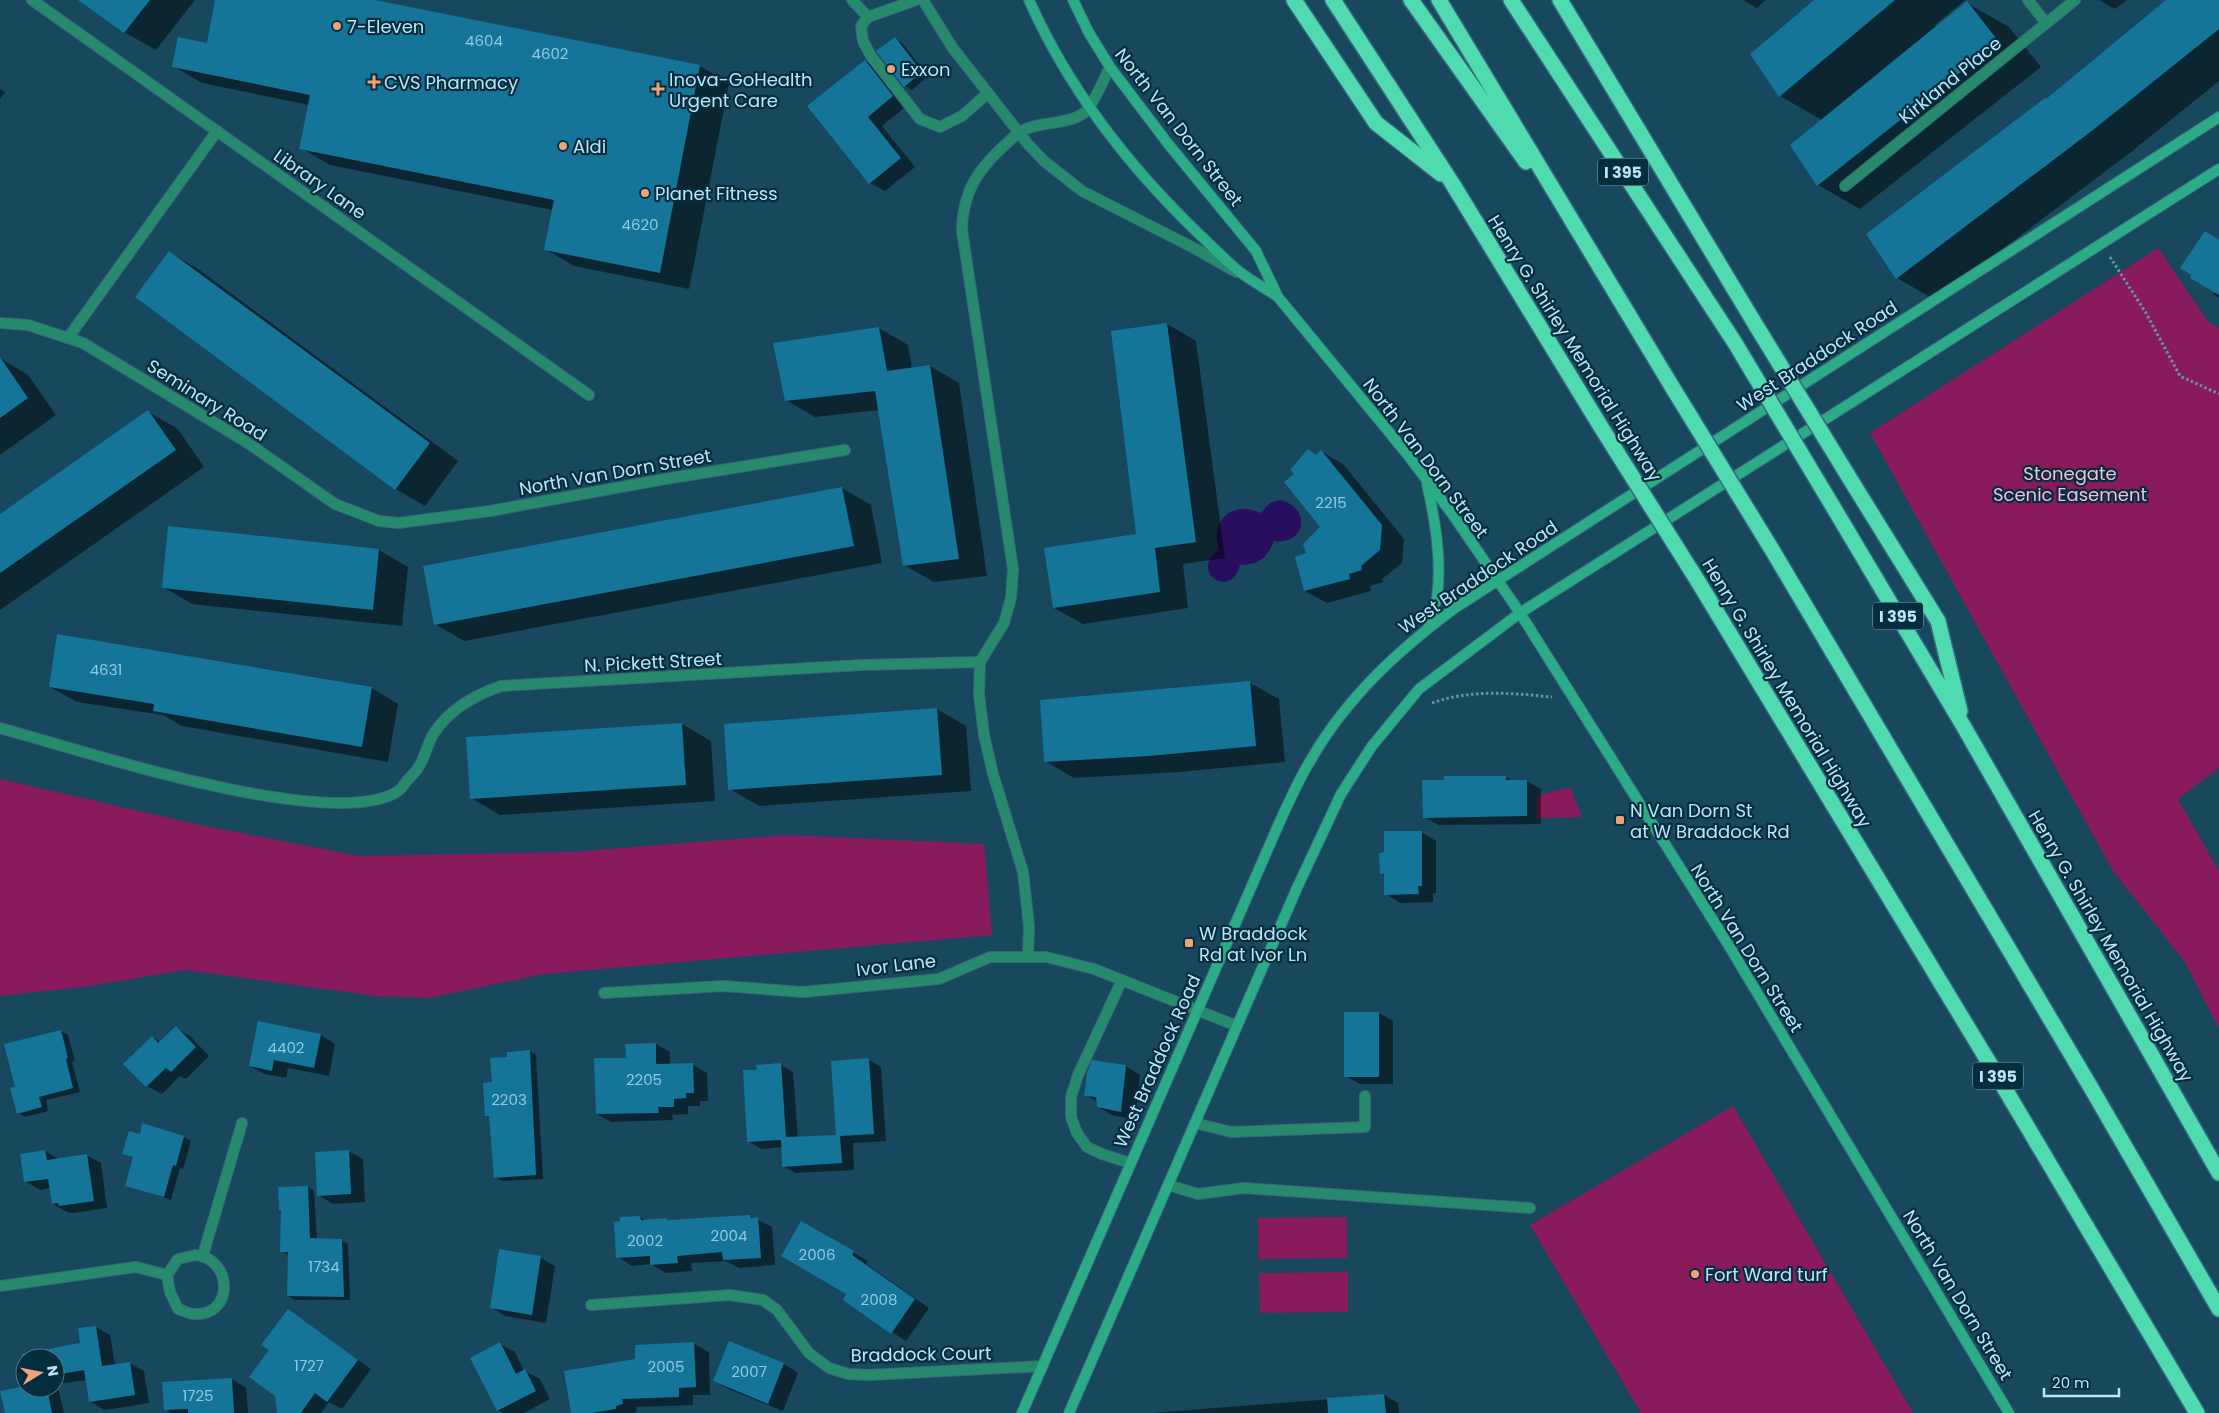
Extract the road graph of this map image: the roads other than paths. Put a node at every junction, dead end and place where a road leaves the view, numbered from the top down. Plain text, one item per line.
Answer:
1 (32, 0) edge
2 (852, 0) edge
3 (916, 0) edge
4 (923, 0) edge
5 (1029, 0) edge
6 (1073, 0) edge
7 (1294, 0) edge
8 (1333, 0) edge
9 (1411, 0) edge
10 (1439, 0) edge
11 (1511, 0) edge
12 (1560, 0) edge
13 (2028, 0) edge
14 (2075, 0) edge
15 (868, 17) junction
16 (2046, 23) junction
17 (1110, 67) junction
18 (988, 93) junction
19 (1089, 107) junction
20 (2219, 117) edge
21 (217, 131) junction
22 (1019, 132) junction
23 (2219, 169) edge
24 (1452, 182) junction
25 (1845, 186) dead end
26 (1598, 264) junction
27 (1278, 297) junction
28 (0, 323) edge
29 (68, 338) junction
30 (589, 395) dead end
31 (845, 450) dead end
32 (1427, 481) junction
33 (390, 522) joint
34 (1497, 580) junction
35 (1520, 613) junction
36 (1428, 628) junction
37 (980, 662) junction
38 (1964, 727) junction
39 (0, 728) edge
40 (1028, 956) junction
41 (1122, 980) junction
42 (604, 993) dead end
43 (1198, 1010) junction
44 (1237, 1026) junction
45 (1365, 1096) dead end
46 (242, 1123) dead end
47 (1194, 1123) junction
48 (1130, 1163) junction
49 (2219, 1173) edge
50 (1168, 1184) junction
51 (1530, 1208) dead end
52 (203, 1255) junction
53 (167, 1275) junction
54 (0, 1286) edge
55 (591, 1305) dead end
56 (2219, 1309) edge
57 (1043, 1366) junction
58 (1022, 1413) edge
59 (1069, 1413) edge
60 (2009, 1413) edge
61 (2196, 1413) edge

1 - 21 street, Library Lane
2 - 15 street
3 - 15 street
4 - 18 street
5 - 19 main road, North Van Dorn Street
6 - 17 main road, North Van Dorn Street
7 - 24 highway
8 - 24 highway, Henry G. Shirley Memorial Highway / I 395
9 - 26 highway
10 - 26 highway
11 - 38 highway, Henry G. Shirley Memorial Highway / I 395, bridge
12 - 38 highway, bridge
13 - 16 street
14 - 16 street, Kirkland Place
15 - 18 street
16 - 25 street, Kirkland Place
17 - 19 street
17 - 27 main road, North Van Dorn Street
18 - 22 street
19 - 22 street
19 - 27 main road, North Van Dorn Street
20 - 34 main road, West Braddock Road
21 - 29 street
21 - 30 street, Library Lane
22 - 27 street
22 - 37 street
23 - 35 main road
24 - 61 highway, Henry G. Shirley Memorial Highway / I 395, bridge
26 - 56 highway, bridge
27 - 32 main road, North Van Dorn Street
28 - 29 street, Seminary Road
29 - 33 street, Seminary Road
31 - 33 street, North Van Dorn Street
32 - 34 main road, North Van Dorn Street
32 - 36 main road
34 - 35 main road, North Van Dorn Street
34 - 36 main road, West Braddock Road
35 - 44 main road
35 - 60 main road, North Van Dorn Street
36 - 43 main road, West Braddock Road
37 - 39 street, N. Pickett Street
37 - 40 street
38 - 49 highway, Henry G. Shirley Memorial Highway / I 395
40 - 41 street, Ivor Lane
40 - 42 street, Ivor Lane
41 - 43 street, Ivor Lane
41 - 48 street
43 - 44 street, Ivor Lane
43 - 48 main road, West Braddock Road
44 - 47 main road
45 - 47 street
46 - 52 street
47 - 50 main road
48 - 57 main road, West Braddock Road
50 - 51 street
50 - 59 main road
52 - 53 street
52 - 53 street
53 - 54 street
55 - 57 street, Braddock Court
57 - 58 main road, West Braddock Road

